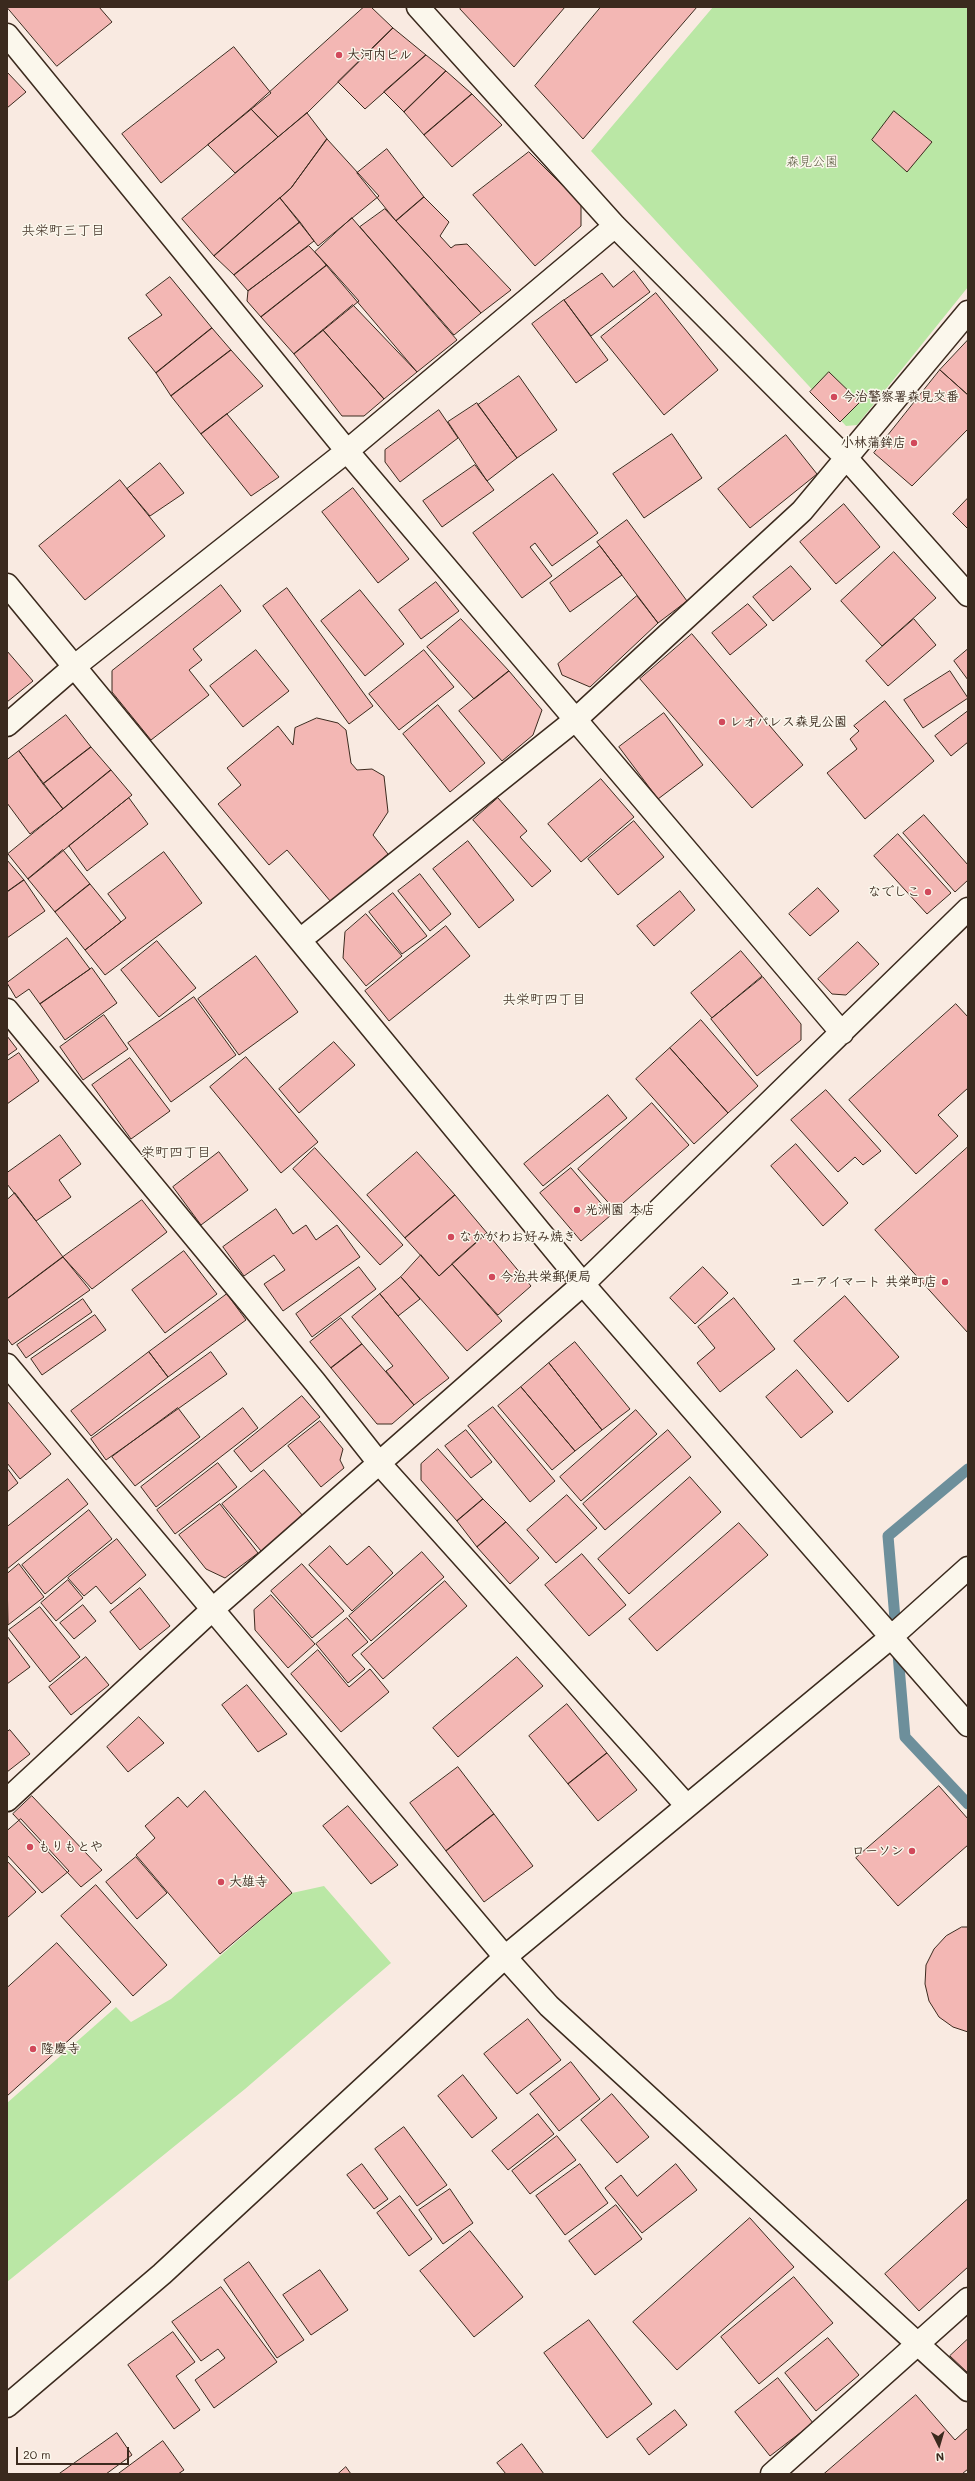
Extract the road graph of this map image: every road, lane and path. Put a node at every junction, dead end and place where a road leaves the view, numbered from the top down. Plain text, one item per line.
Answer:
1 (428, 11) edge
2 (7, 35) edge
3 (614, 226) junction
4 (968, 312) edge
5 (347, 451) junction
6 (847, 459) junction
7 (7, 585) edge
8 (968, 595) edge
9 (75, 666) junction
10 (575, 720) junction
11 (7, 725) edge
12 (968, 910) edge
13 (300, 940) junction
14 (7, 1010) edge
15 (842, 1033) junction
16 (583, 1284) junction
17 (7, 1365) edge
18 (379, 1463) junction
19 (968, 1568) edge
20 (213, 1609) junction
21 (890, 1638) junction
22 (968, 1725) edge
23 (7, 1800) edge
24 (687, 1806) junction
25 (505, 1957) junction
26 (968, 2299) edge
27 (918, 2344) junction
28 (968, 2390) edge
29 (7, 2406) edge
30 (772, 2474) edge

1 - 3 street
2 - 5 street
3 - 5 street
3 - 6 street
4 - 6 street
5 - 9 street
5 - 10 street
6 - 8 street
6 - 10 street
7 - 9 street
9 - 11 street
9 - 13 street
10 - 13 street
10 - 15 street
12 - 15 street
13 - 16 street
14 - 18 street
15 - 16 street
16 - 18 street
16 - 21 street
17 - 20 street
18 - 20 street
18 - 24 street
19 - 21 street
20 - 23 street
20 - 25 street
21 - 22 street
21 - 24 street
24 - 25 street
25 - 27 street
25 - 29 street
26 - 27 street
27 - 28 street
27 - 30 street

